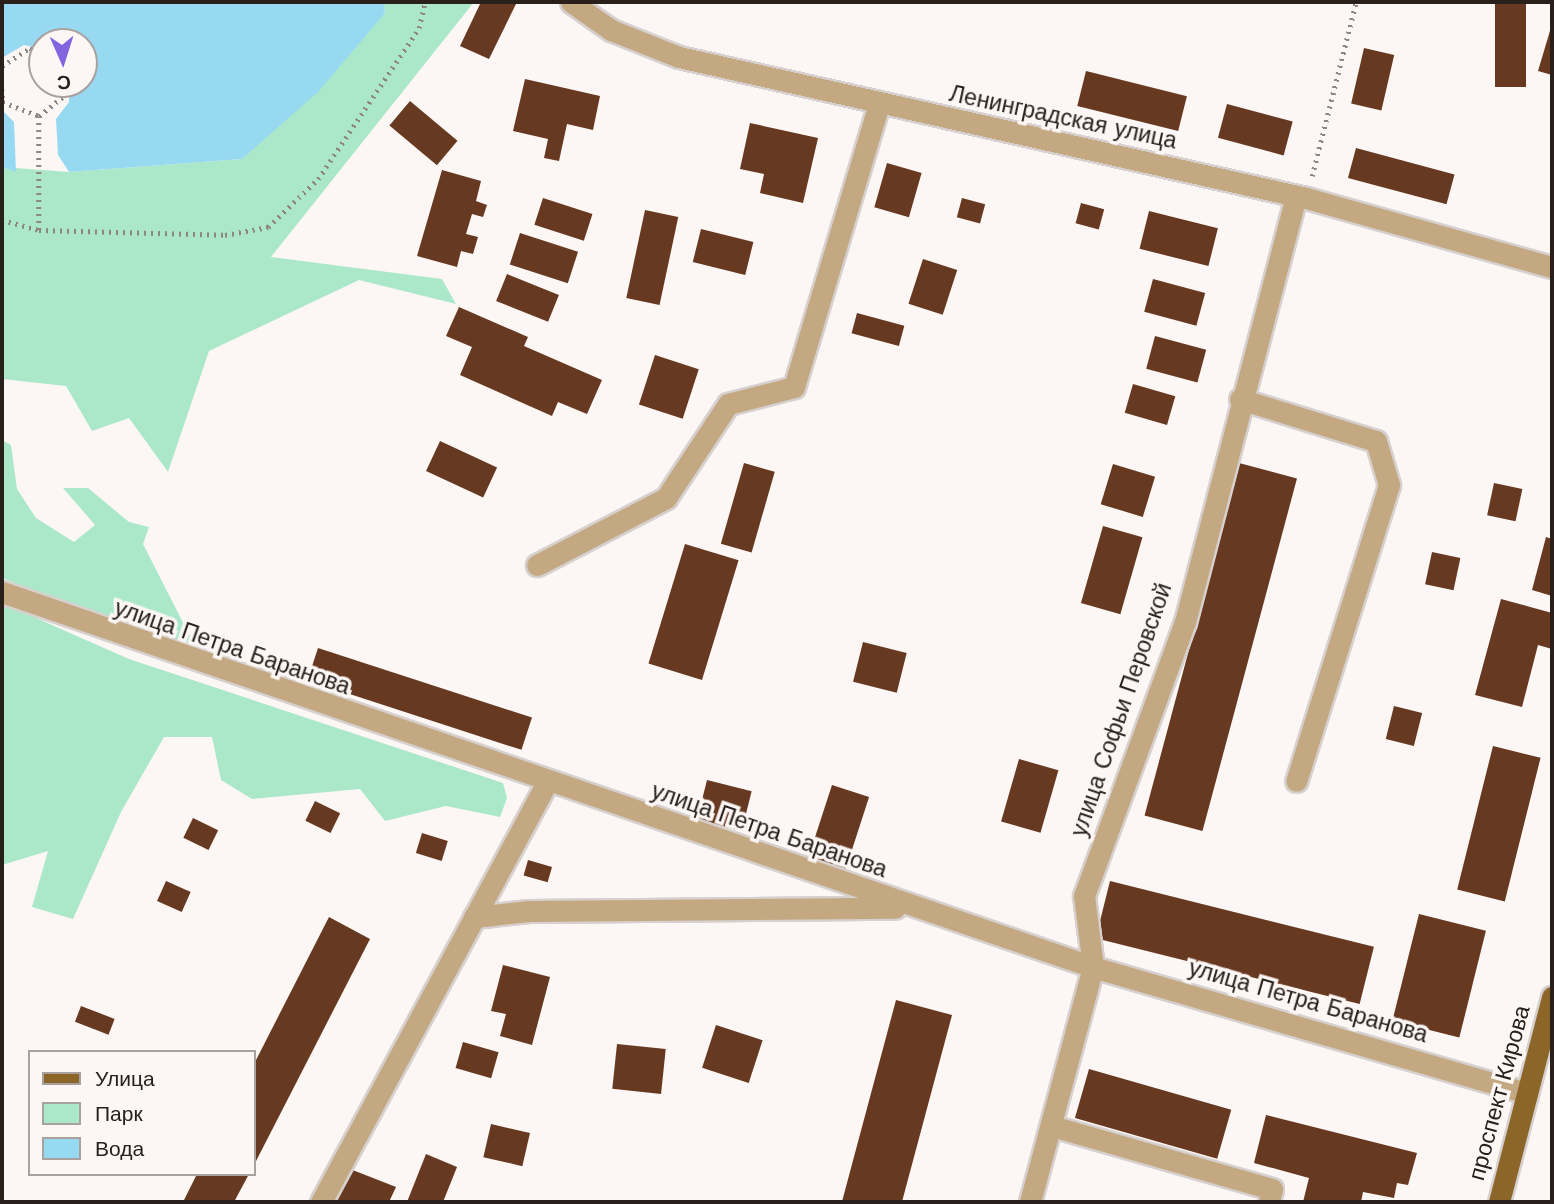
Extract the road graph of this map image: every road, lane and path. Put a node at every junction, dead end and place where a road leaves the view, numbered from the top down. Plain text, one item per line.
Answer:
1 (425, 2) edge
2 (571, 2) edge
3 (1356, 2) edge
4 (28, 49) edge
5 (2, 66) edge
6 (2, 89) edge
7 (62, 98) edge
8 (879, 104) junction
9 (39, 116) junction
10 (1301, 197) junction
11 (2, 220) edge
12 (39, 230) junction
13 (1552, 267) edge
14 (1240, 399) junction
15 (537, 565) dead end
16 (2, 592) edge
17 (1296, 781) dead end
18 (547, 783) junction
19 (912, 908) junction
20 (474, 918) junction
21 (1093, 967) junction
22 (1552, 997) edge
23 (1546, 1047) edge
24 (1527, 1093) junction
25 (1052, 1126) junction
26 (321, 1202) edge
27 (1030, 1202) edge
28 (1269, 1202) edge
29 (1499, 1202) edge

1 - 12 path
2 - 8 street, Ленинградская улица
3 - 10 path
4 - 5 path
6 - 9 path
7 - 9 path
8 - 10 street, Ленинградская улица
8 - 15 street
9 - 12 path
10 - 13 street, Ленинградская улица
10 - 14 street, улица Софьи Перовской
11 - 12 path
14 - 17 street
14 - 21 street, улица Софьи Перовской
16 - 18 street, улица Петра Баранова
18 - 19 street, улица Петра Баранова
18 - 20 street
19 - 20 street
19 - 21 street, улица Петра Баранова
20 - 26 street
21 - 24 street, улица Петра Баранова
21 - 25 street, улица Софьи Перовской
22 - 23 main road, проспект Кирова
23 - 24 main road, проспект Кирова
24 - 29 main road, проспект Кирова
25 - 27 street, улица Софьи Перовской
25 - 28 street

